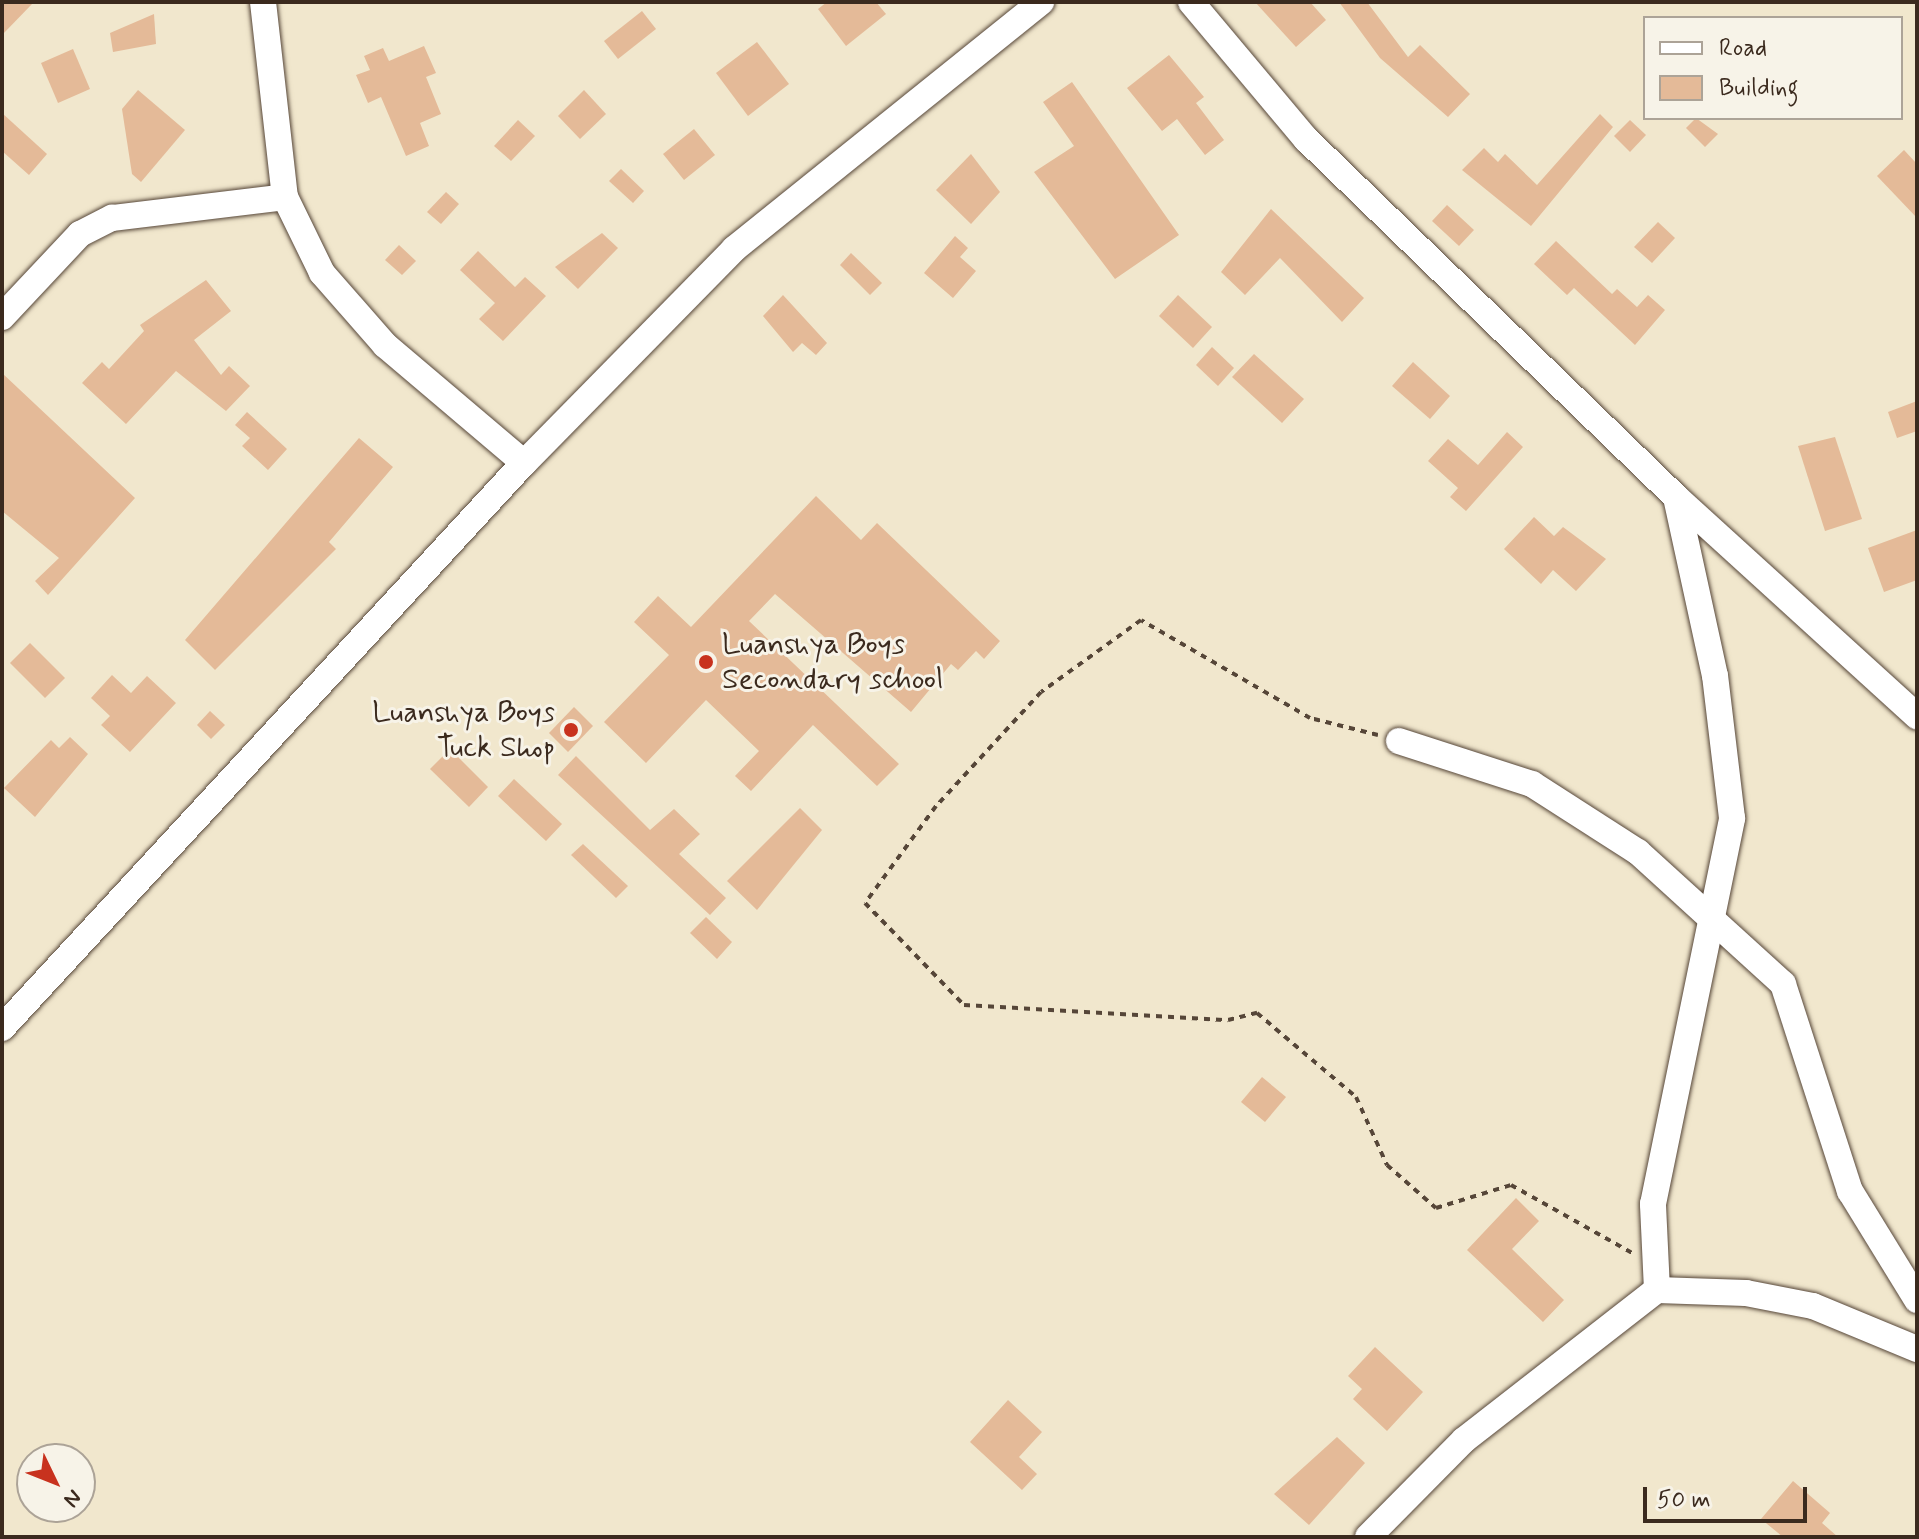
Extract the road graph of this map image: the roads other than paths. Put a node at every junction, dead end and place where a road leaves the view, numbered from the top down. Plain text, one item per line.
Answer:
1 (263, 2) edge
2 (1041, 2) edge
3 (1191, 2) edge
4 (285, 197) junction
5 (2, 317) edge
6 (524, 463) junction
7 (1676, 497) junction
8 (1917, 716) edge
9 (1399, 741) road end
10 (1710, 911) junction
11 (2, 1028) edge
12 (1657, 1290) junction
13 (1917, 1300) edge
14 (1917, 1349) edge
15 (1368, 1537) edge

1 - 4 street
2 - 6 street
3 - 7 street
4 - 5 street
4 - 6 street
6 - 11 street
7 - 8 street
7 - 10 street
9 - 10 street
10 - 12 street
10 - 13 street
12 - 14 street
12 - 15 street

